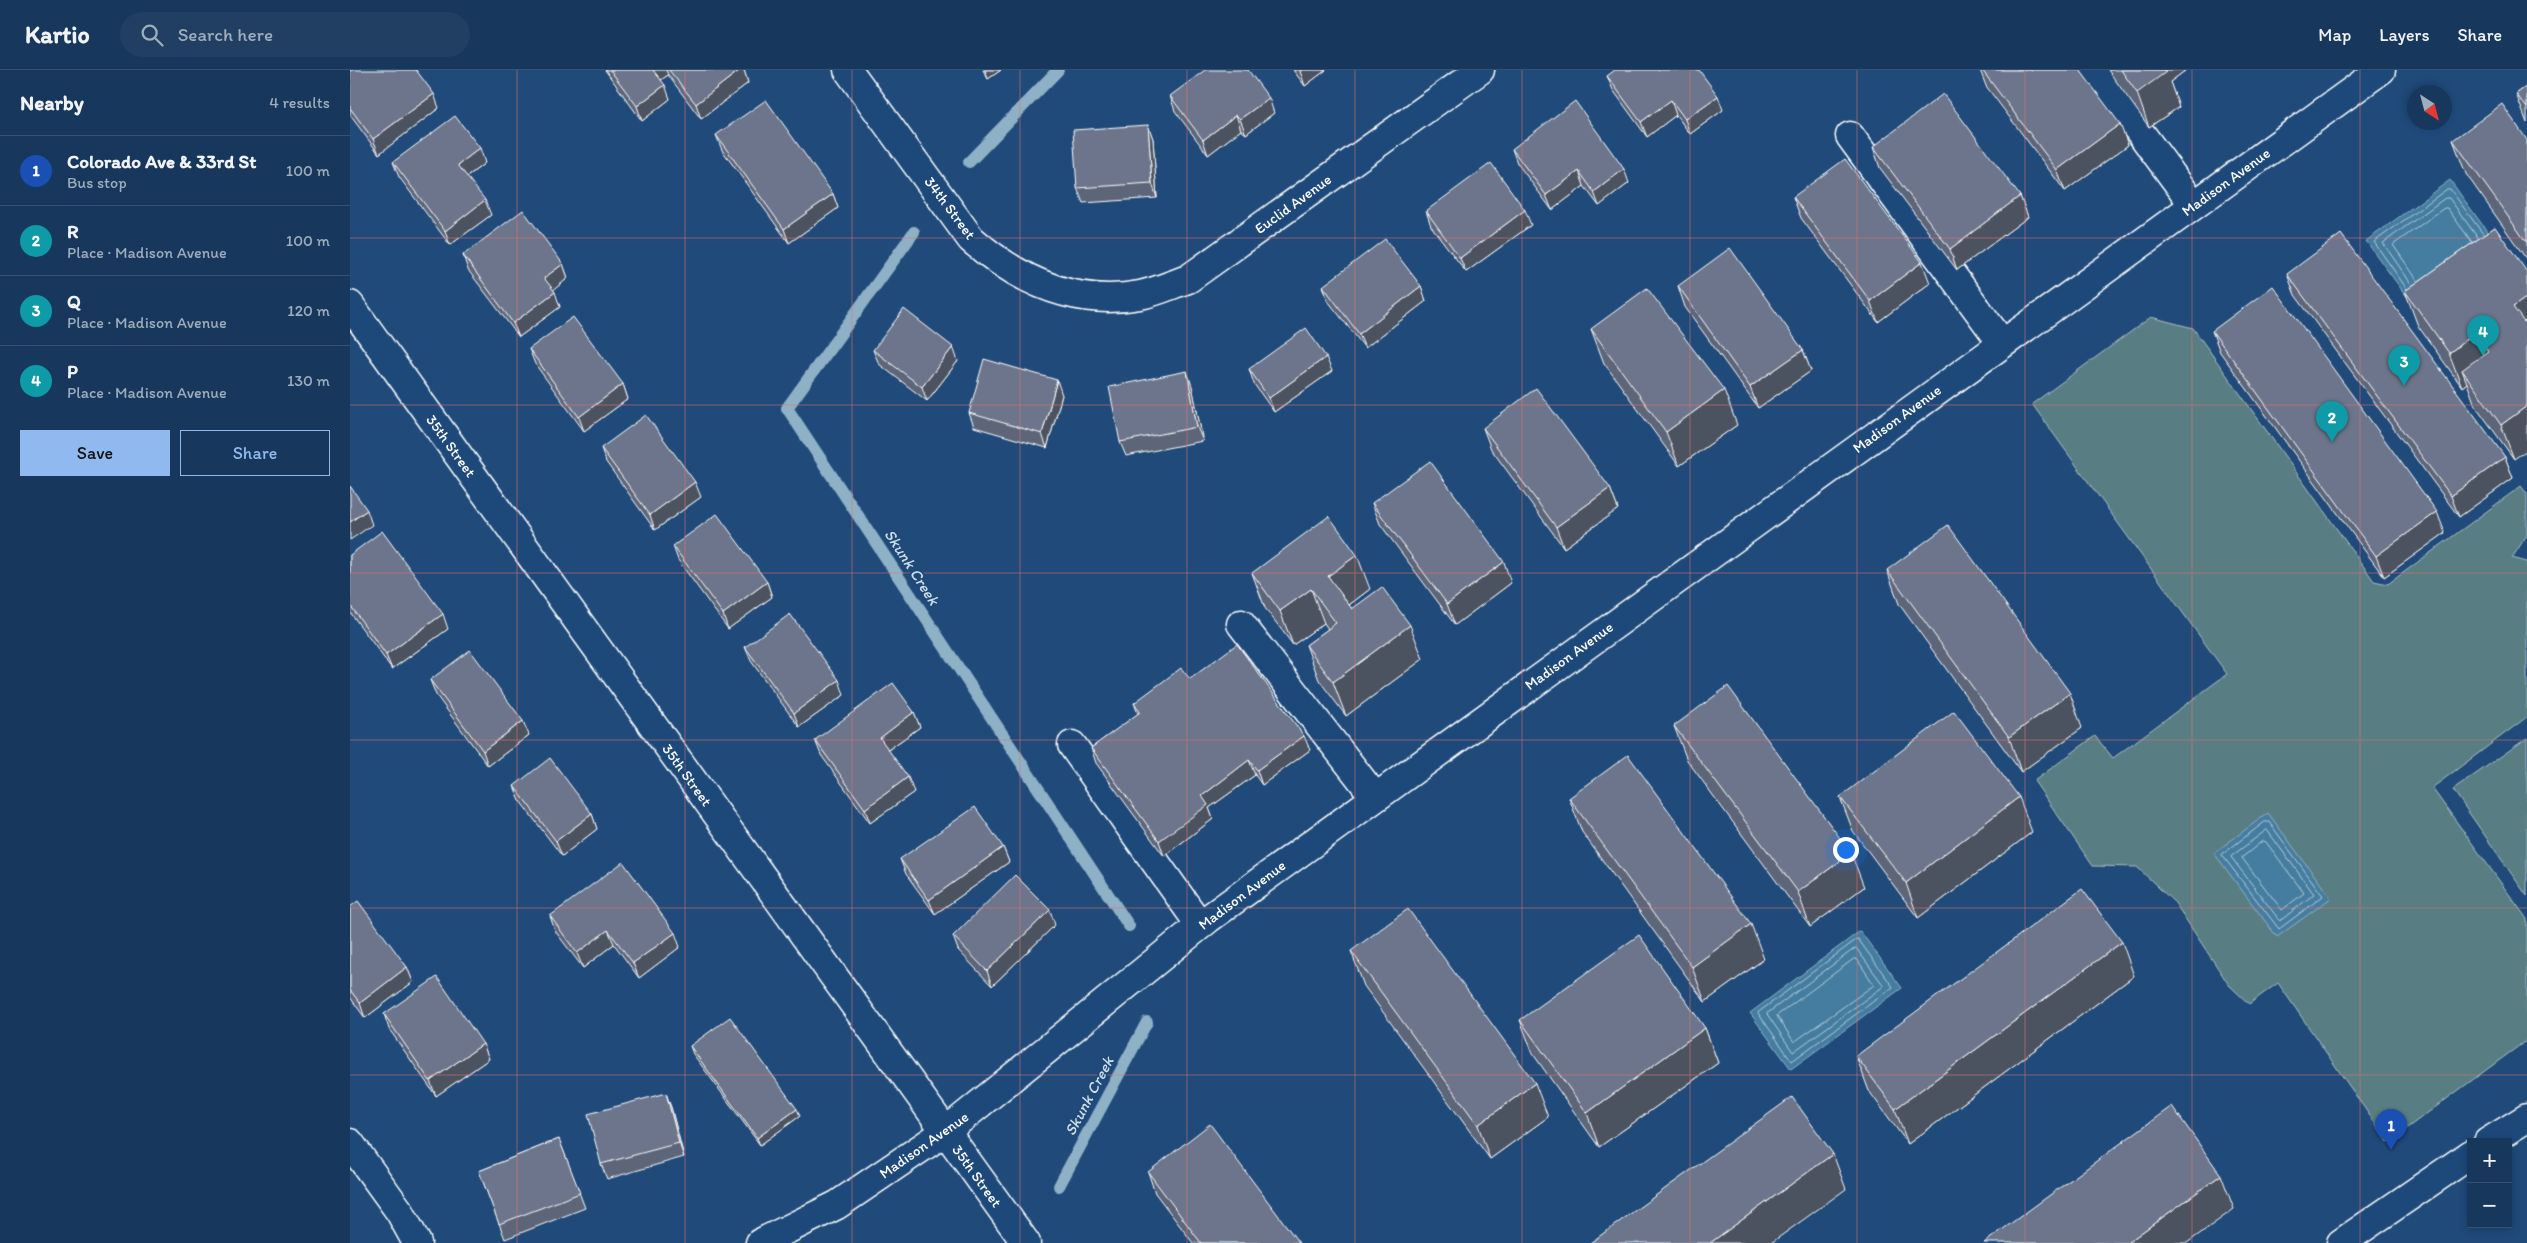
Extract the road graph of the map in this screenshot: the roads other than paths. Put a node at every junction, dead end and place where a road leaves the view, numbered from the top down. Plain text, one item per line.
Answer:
1 (848, 70) edge
2 (1480, 70) edge
3 (2094, 70) edge
4 (2374, 72) edge
5 (1850, 136) dead end
6 (2194, 205) junction
7 (1090, 297) joint
8 (350, 306) edge
9 (2002, 343) junction
10 (1241, 624) dead end
11 (1072, 745) dead end
12 (1375, 797) junction
13 (1200, 925) junction
14 (2527, 1118) edge
15 (945, 1132) junction
16 (2494, 1138) edge
17 (350, 1143) edge
18 (2467, 1157) edge
19 (417, 1243) edge
20 (760, 1243) edge
21 (1026, 1243) edge
22 (2341, 1243) edge

1 - 7 street, 34th Street
2 - 7 street, Euclid Avenue
3 - 6 street
4 - 6 street, Madison Avenue
5 - 9 street
6 - 9 street, Madison Avenue
8 - 15 street, 35th Street
9 - 12 street, Madison Avenue
10 - 12 street
11 - 13 street
12 - 13 street, Madison Avenue
13 - 15 street, Madison Avenue
14 - 16 street
15 - 20 street, Madison Avenue
15 - 21 street, 35th Street
17 - 19 street
18 - 22 street

